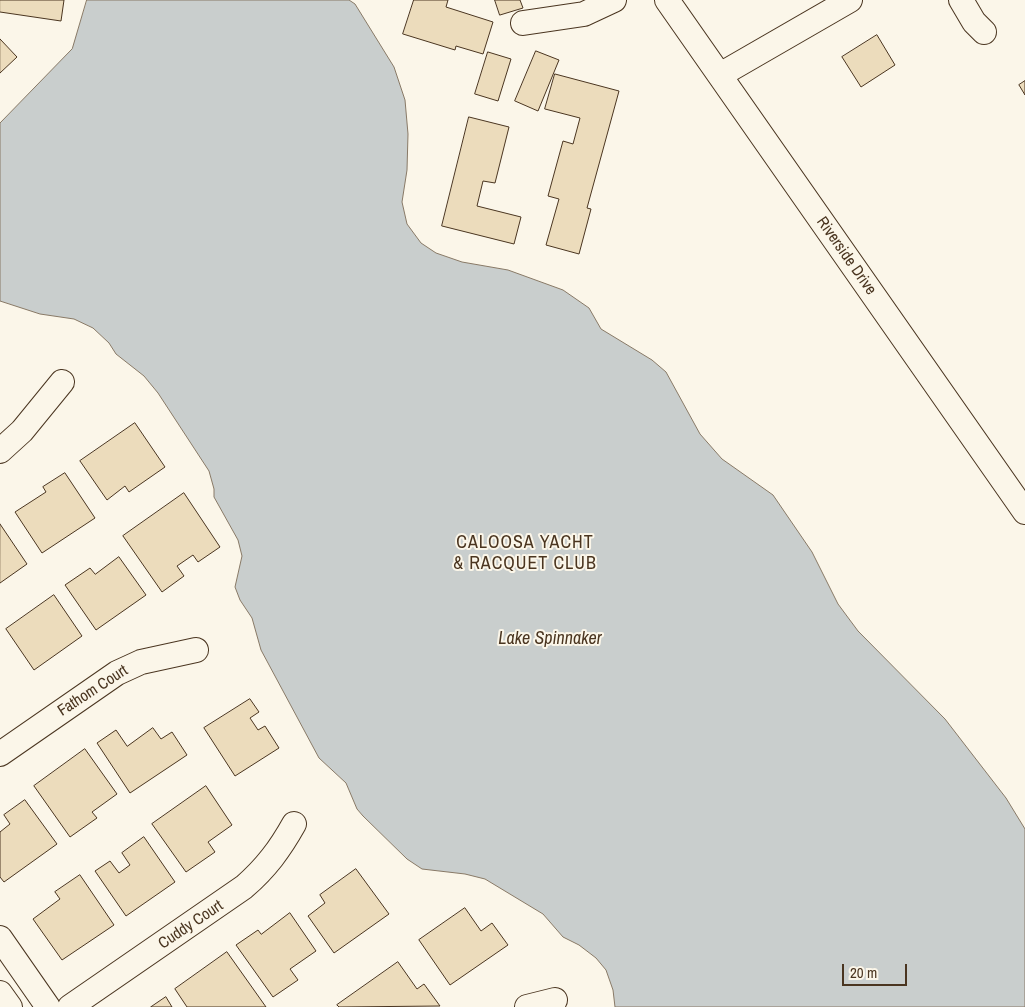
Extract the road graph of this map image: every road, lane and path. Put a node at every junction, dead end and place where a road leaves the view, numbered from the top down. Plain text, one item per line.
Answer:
1 (614, 0) edge
2 (668, 0) edge
3 (850, 0) edge
4 (961, 0) edge
5 (523, 23) dead end
6 (984, 32) dead end
7 (720, 75) junction
8 (62, 382) dead end
9 (0, 451) edge
10 (1025, 512) edge
11 (196, 650) dead end
12 (0, 754) edge
13 (294, 824) dead end
14 (0, 938) edge
15 (0, 993) edge
16 (555, 1000) dead end
17 (10, 1007) edge
18 (48, 1007) edge
19 (70, 1007) edge
20 (527, 1007) edge

1 - 5 street
2 - 7 street, Riverside Drive
3 - 7 street
4 - 6 street
7 - 10 street, Riverside Drive
8 - 9 street
11 - 12 street, Fathom Court
13 - 19 street, Cuddy Court
14 - 18 street
15 - 17 street
16 - 20 street

